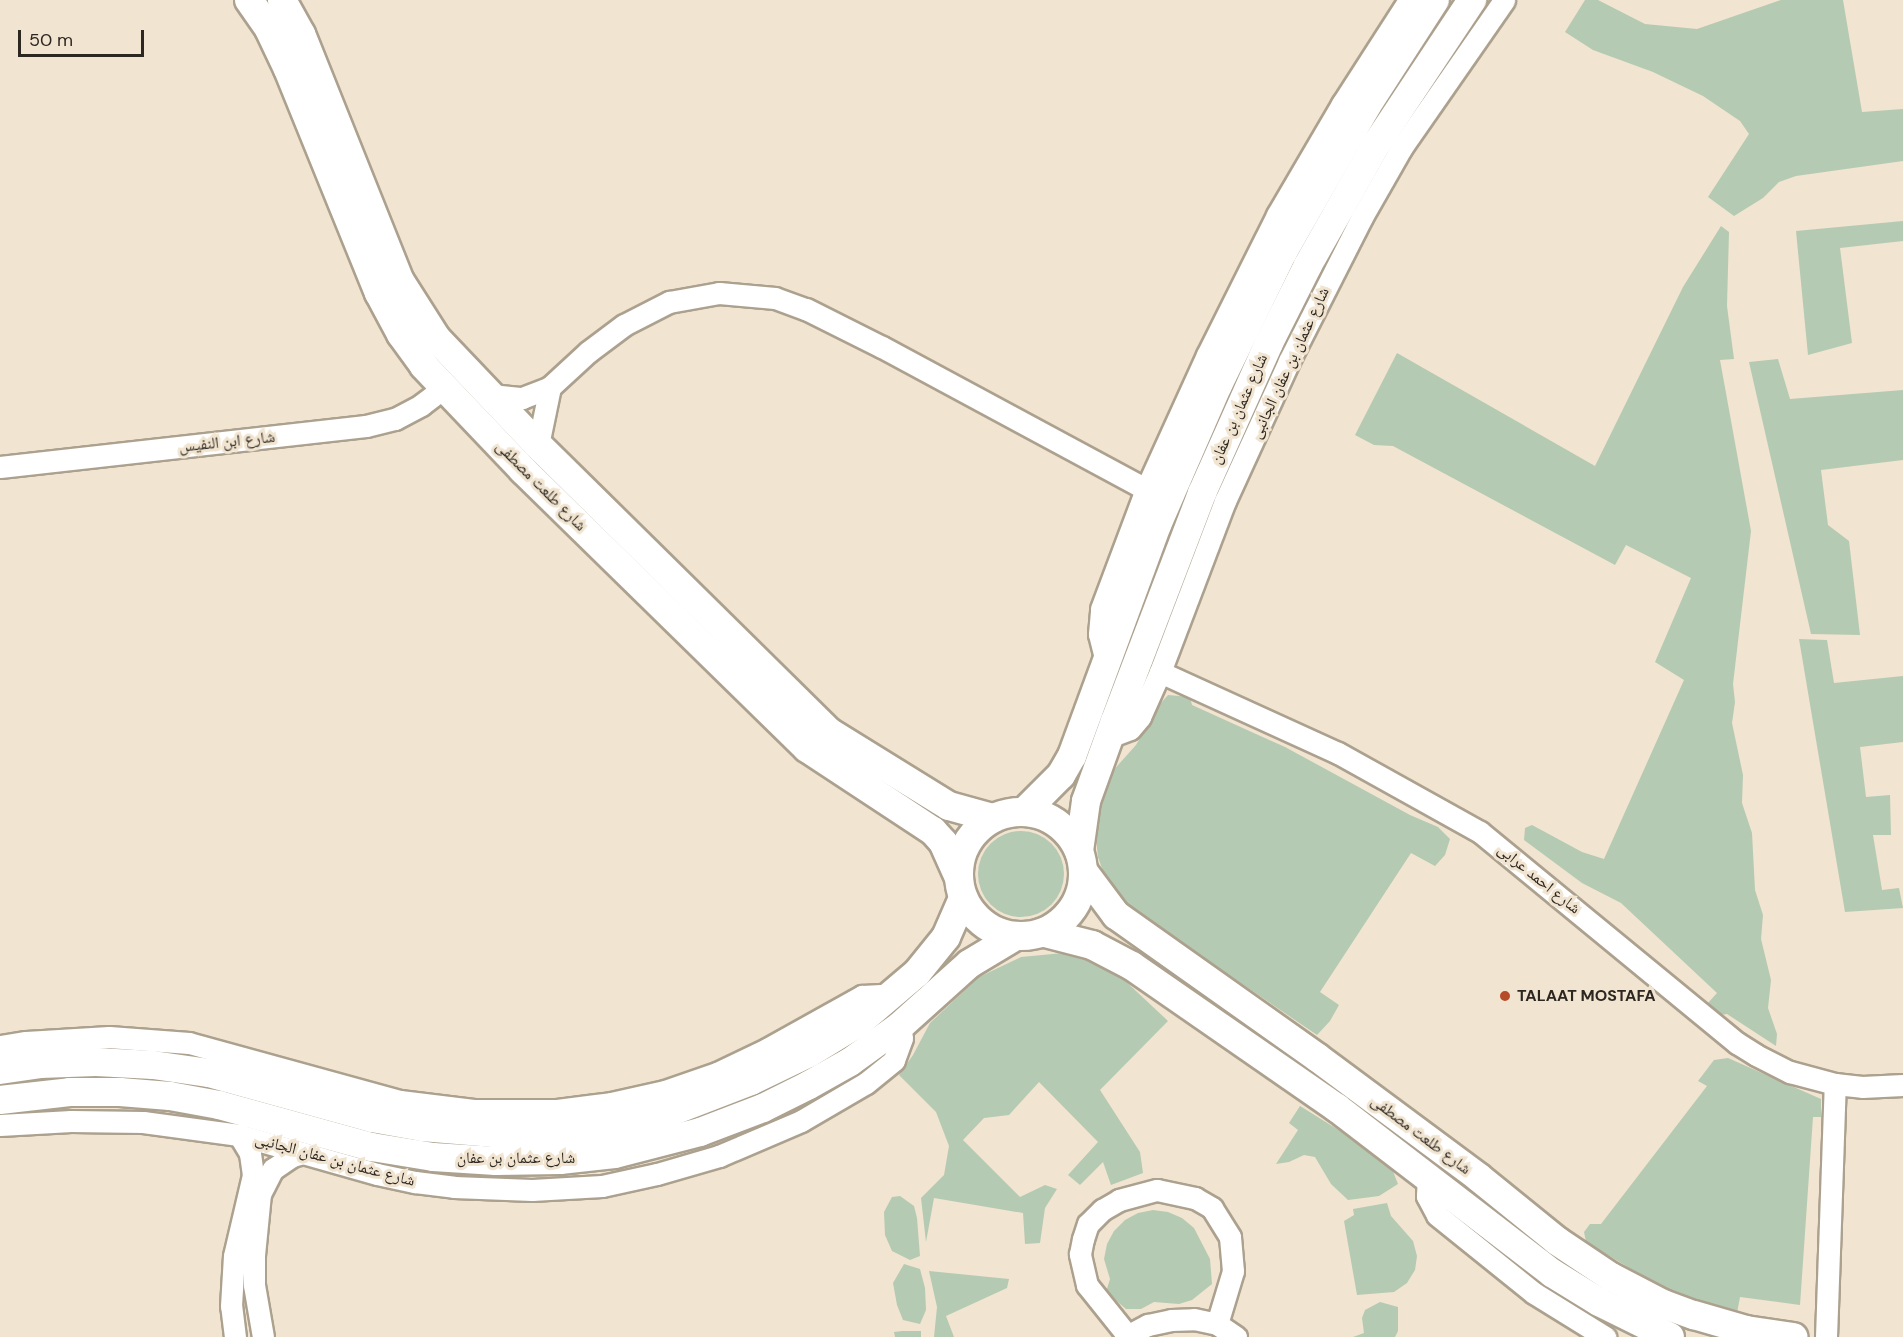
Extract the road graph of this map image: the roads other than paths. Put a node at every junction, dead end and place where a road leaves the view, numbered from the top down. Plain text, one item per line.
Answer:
1 (249, 0) edge
2 (282, 0) edge
3 (1435, 0) edge
4 (1504, 0) edge
5 (1460, 4) edge
6 (1400, 5) edge
7 (445, 387) junction
8 (550, 387) junction
9 (491, 395) junction
10 (538, 445) junction
11 (0, 467) edge
12 (1146, 489) junction
13 (1106, 662) junction
14 (1160, 672) junction
15 (1109, 737) junction
16 (1024, 811) junction
17 (993, 818) junction
18 (1081, 862) junction
19 (960, 887) junction
20 (1045, 933) junction
21 (1014, 937) junction
22 (895, 994) junction
23 (900, 1026) junction
24 (0, 1046) edge
25 (0, 1070) edge
26 (1835, 1084) junction
27 (1903, 1085) edge
28 (0, 1100) edge
29 (0, 1125) edge
30 (239, 1135) junction
31 (303, 1153) junction
32 (1428, 1176) junction
33 (1218, 1324) junction
34 (1126, 1336) edge
35 (235, 1337) edge
36 (262, 1337) edge
37 (1236, 1337) edge
38 (1605, 1337) edge
39 (1670, 1337) edge
40 (1793, 1337) edge
41 (1826, 1337) edge

1 - 7 street, شارع طلعت مصطفى
2 - 9 street, شارع طلعت مصطفى
3 - 13 street, شارع عثمان بن عفان
4 - 14 street, شارع عثمان بن عفان الجانبى
5 - 15 street, شارع عثمان بن عفان
6 - 12 street
7 - 11 street, شارع ابن النفيس
7 - 19 street, شارع طلعت مصطفى
8 - 9 street
8 - 10 street
8 - 12 street
9 - 10 street, شارع طلعت مصطفى
10 - 17 street, شارع طلعت مصطفى
12 - 13 street
13 - 16 street, شارع عثمان بن عفان
14 - 15 street, شارع عثمان بن عفان الجانبى
14 - 26 street, شارع احمد عرابى
15 - 18 street, شارع عثمان بن عفان
16 - 17 street
16 - 18 street
17 - 19 street
18 - 20 street
18 - 40 street, شارع طلعت مصطفى
19 - 21 street
19 - 22 street, شارع عثمان بن عفان
20 - 21 street
20 - 32 street, شارع طلعت مصطفى
21 - 23 street, شارع عثمان بن عفان
22 - 24 street
22 - 25 street, شارع عثمان بن عفان
23 - 28 street, شارع عثمان بن عفان
23 - 31 street, شارع عثمان بن عفان الجانبى
26 - 27 street, شارع احمد عرابى
26 - 41 street
29 - 30 street, شارع عثمان بن عفان الجانبى
30 - 31 street, شارع عثمان بن عفان الجانبى
30 - 35 street
31 - 36 street
32 - 38 street
32 - 39 street, شارع طلعت مصطفى
33 - 34 street
33 - 34 street
33 - 37 street

